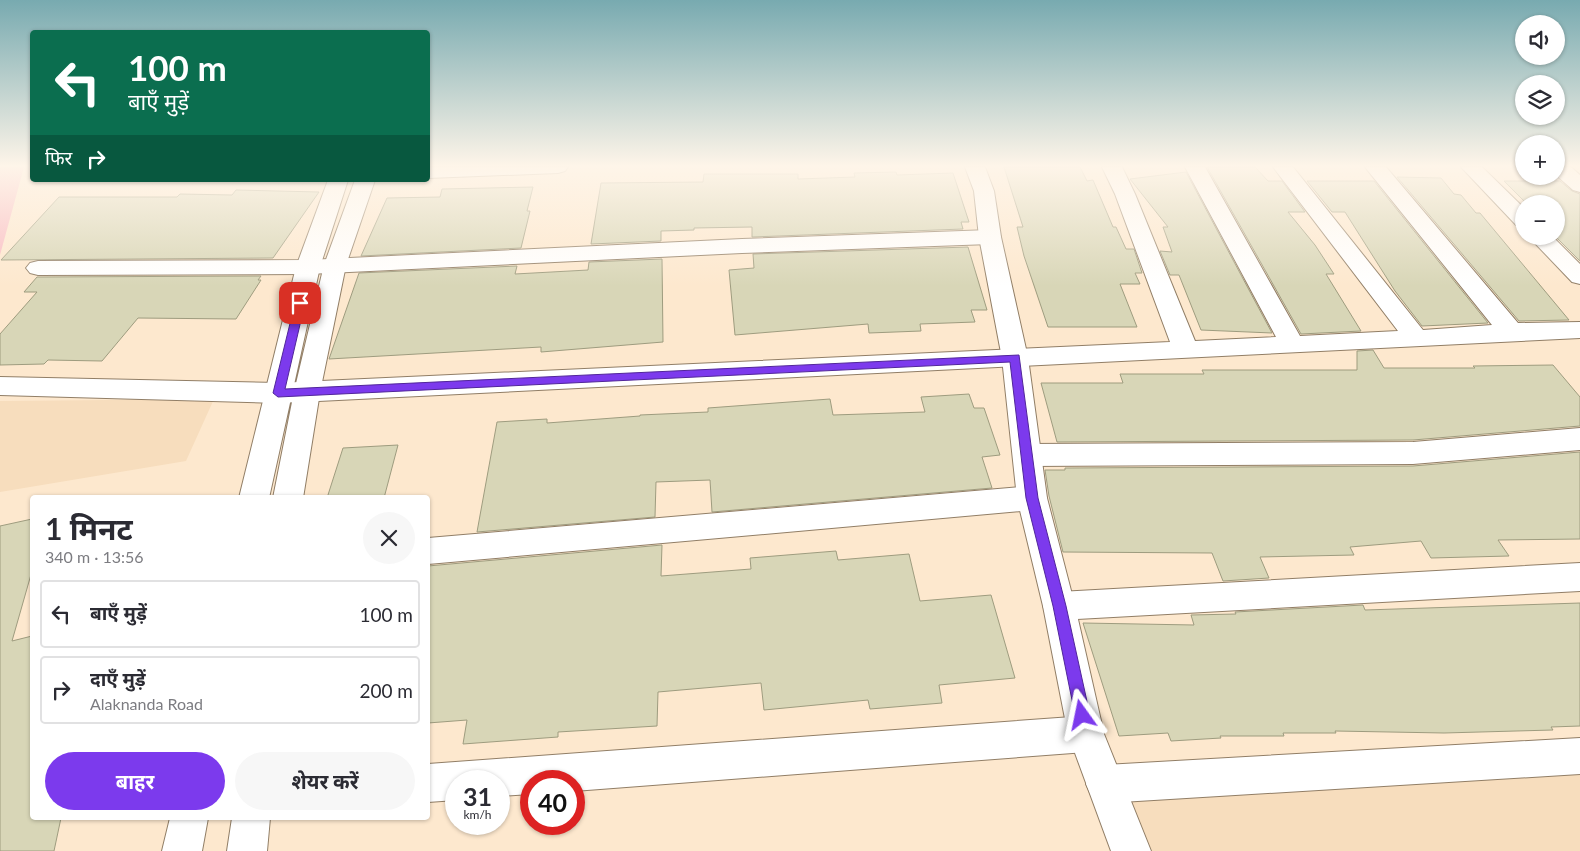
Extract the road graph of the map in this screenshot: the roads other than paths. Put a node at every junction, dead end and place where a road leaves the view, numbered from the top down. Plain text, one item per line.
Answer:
1 (329, 207) edge
2 (355, 207) edge
3 (986, 207) edge
4 (1131, 207) edge
5 (1217, 207) edge
6 (1314, 207) edge
7 (1409, 207) edge
8 (990, 237) junction
9 (1548, 245) edge
10 (335, 265) junction
11 (308, 267) junction
12 (38, 268) dead end
13 (1580, 277) edge
14 (1580, 330) edge
15 (1512, 332) junction
16 (1417, 339) junction
17 (1293, 345) junction
18 (1186, 350) junction
19 (1015, 358) junction
20 (0, 386) edge
21 (307, 392) junction
22 (278, 393) junction
23 (1580, 439) edge
24 (1028, 455) junction
25 (255, 495) edge
26 (289, 495) edge
27 (1032, 498) junction
28 (430, 551) edge
29 (1580, 577) edge
30 (1059, 606) junction
31 (1086, 734) junction
32 (1580, 756) edge
33 (430, 783) edge
34 (1106, 784) junction
35 (189, 820) edge
36 (251, 820) edge
37 (182, 851) edge
38 (247, 851) edge
39 (1131, 851) edge

1 - 11 street
2 - 10 street
3 - 8 street
4 - 18 street
5 - 17 street
6 - 16 street
7 - 15 street
8 - 10 street
8 - 19 street
9 - 13 street
10 - 11 street
10 - 21 street
11 - 12 street
11 - 22 street
14 - 15 street
15 - 16 street
16 - 17 street
17 - 18 street
18 - 19 street
19 - 21 street
19 - 24 street
20 - 22 street
21 - 22 street
21 - 26 street
22 - 25 street
23 - 24 street
24 - 27 street
27 - 28 street
27 - 30 street
29 - 30 street
30 - 31 street
31 - 33 street
31 - 34 street
32 - 34 street
34 - 39 street
35 - 37 street
36 - 38 street

